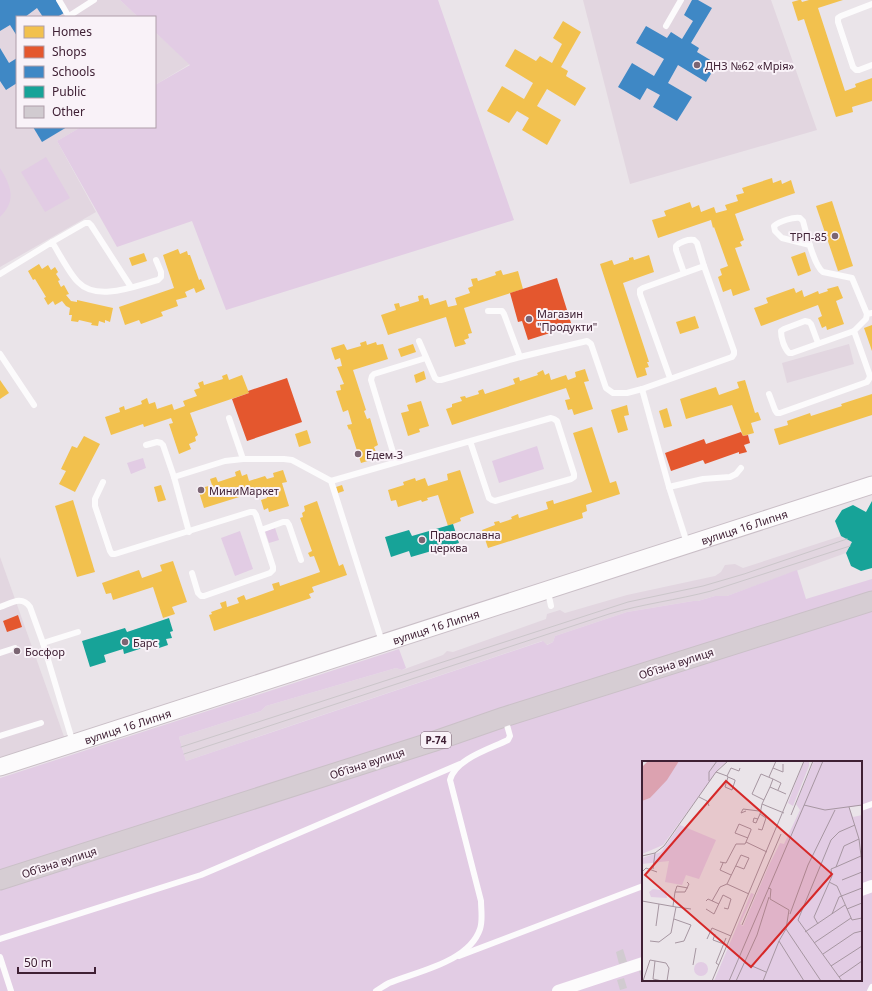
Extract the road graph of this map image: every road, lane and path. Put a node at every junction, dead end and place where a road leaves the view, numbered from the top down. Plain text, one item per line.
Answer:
1 (59, 0) edge
2 (94, 0) edge
3 (681, 0) edge
4 (872, 4) edge
5 (69, 16) edge
6 (666, 26) dead end
7 (872, 65) edge
8 (52, 242) junction
9 (810, 246) junction
10 (156, 260) dead end
11 (704, 266) junction
12 (0, 274) edge
13 (684, 274) junction
14 (131, 287) junction
15 (488, 311) dead end
16 (870, 314) edge
17 (854, 331) junction
18 (419, 341) dead end
19 (818, 344) junction
20 (0, 354) edge
21 (520, 357) junction
22 (426, 358) junction
23 (670, 378) junction
24 (642, 389) junction
25 (769, 394) dead end
26 (34, 406) dead end
27 (229, 418) dead end
28 (470, 441) junction
29 (146, 445) dead end
30 (243, 459) junction
31 (396, 462) junction
32 (741, 468) dead end
33 (174, 477) junction
34 (331, 481) junction
35 (103, 482) dead end
36 (872, 485) edge
37 (669, 487) junction
38 (261, 530) junction
39 (189, 532) junction
40 (687, 544) junction
41 (301, 560) dead end
42 (192, 573) dead end
43 (872, 600) edge
44 (0, 607) edge
45 (78, 632) dead end
46 (43, 644) junction
47 (382, 644) junction
48 (15, 648) dead end
49 (0, 653) edge
50 (504, 717) junction
51 (41, 723) dead end
52 (0, 736) edge
53 (73, 743) junction
54 (2, 764) edge
55 (460, 764) junction
56 (872, 804) edge
57 (862, 808) edge
58 (0, 880) edge
59 (642, 886) edge
60 (872, 886) edge
61 (862, 890) edge
62 (0, 939) edge
63 (0, 957) edge
64 (452, 959) junction
65 (642, 963) edge
66 (872, 987) edge
67 (11, 991) edge
68 (376, 991) edge
69 (558, 991) edge
70 (870, 991) edge

1 - 5 lane
2 - 5 lane
3 - 6 lane
4 - 7 lane
8 - 12 lane
8 - 14 lane
8 - 14 lane
9 - 9 lane
9 - 16 lane
10 - 14 lane
11 - 13 lane
11 - 13 lane
11 - 23 lane
13 - 23 lane
15 - 21 lane
16 - 17 lane
17 - 19 lane
17 - 25 lane
18 - 22 lane
19 - 19 lane
20 - 26 lane
21 - 22 lane
21 - 24 lane
22 - 31 lane
23 - 24 lane
24 - 37 lane
27 - 30 lane
28 - 28 lane
28 - 31 lane
29 - 33 lane
30 - 33 lane
30 - 34 lane
31 - 34 lane
32 - 37 lane
33 - 39 lane
34 - 47 lane
35 - 39 lane
36 - 40 street, вулиця 16 Липня
37 - 40 lane
38 - 39 lane
38 - 41 lane
38 - 42 lane
40 - 47 street, вулиця 16 Липня
43 - 50 main road, Обʼїзна вулиця / Р-74
44 - 46 lane
45 - 46 lane
46 - 53 lane
47 - 53 street, вулиця 16 Липня
48 - 49 lane
50 - 55 lane
50 - 58 main road, Обʼїзна вулиця / Р-74
51 - 52 lane
53 - 54 street, вулиця 16 Липня
55 - 62 lane
55 - 64 lane
56 - 57 lane
59 - 64 lane
60 - 61 street
63 - 67 lane
64 - 68 lane
65 - 69 street
66 - 70 lane

